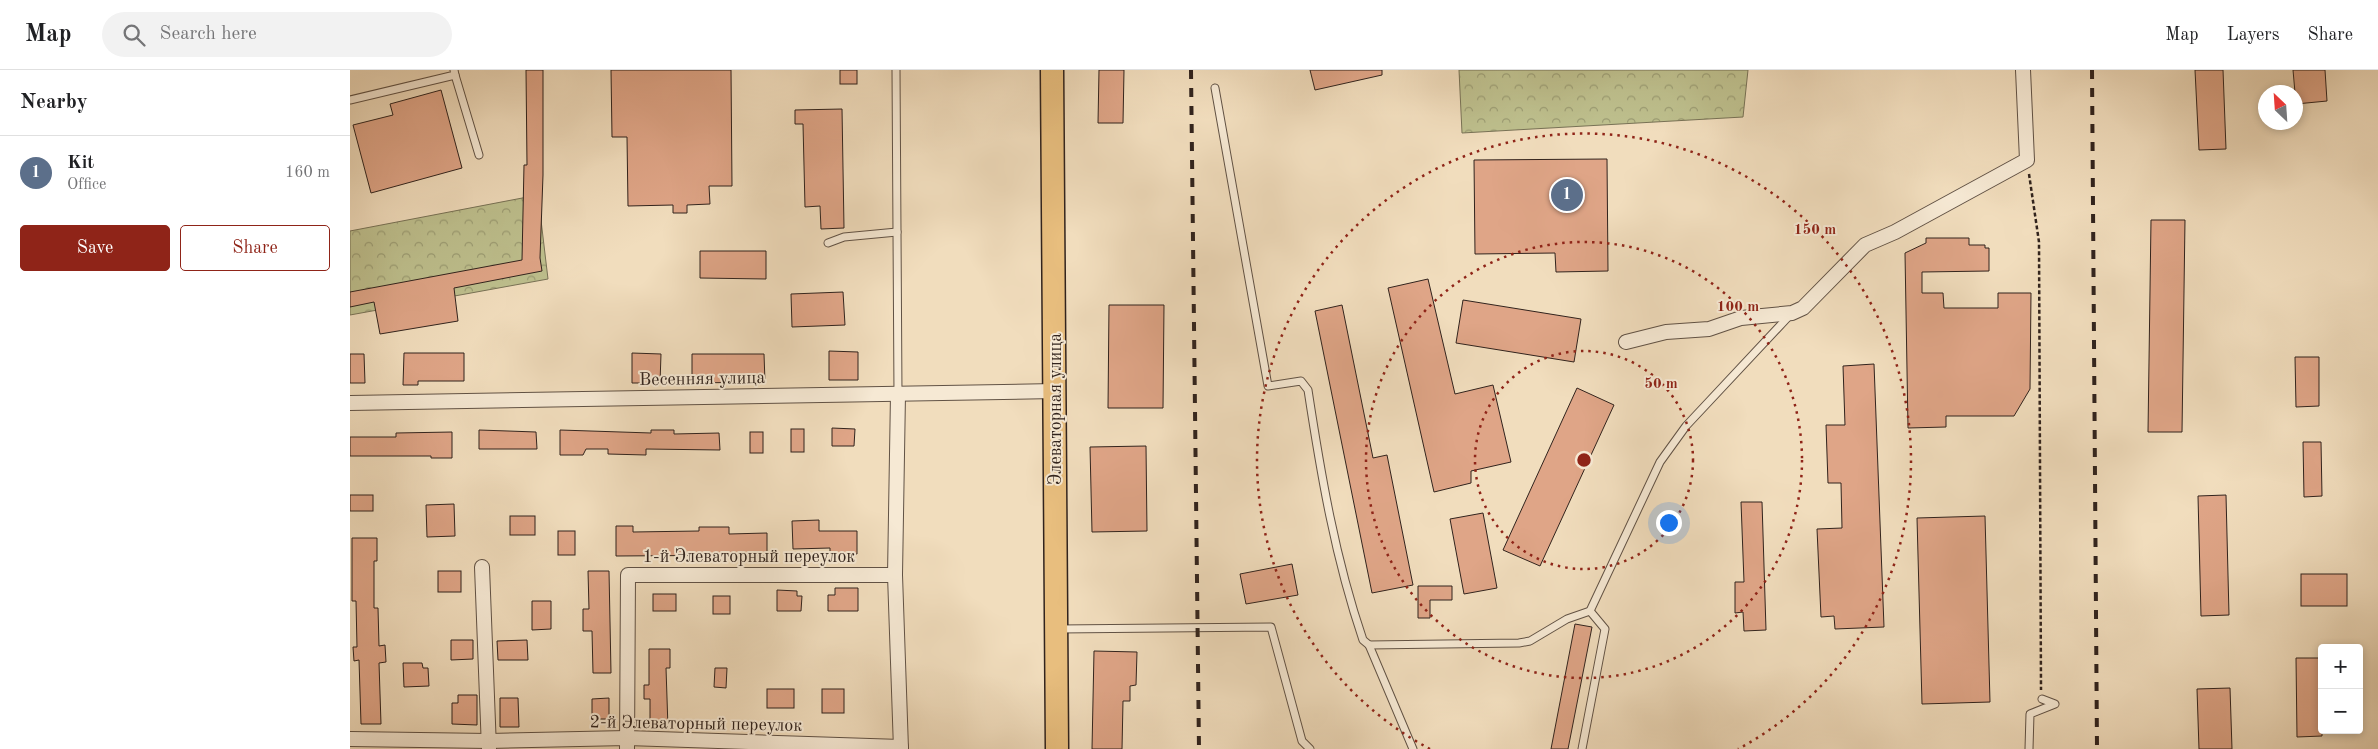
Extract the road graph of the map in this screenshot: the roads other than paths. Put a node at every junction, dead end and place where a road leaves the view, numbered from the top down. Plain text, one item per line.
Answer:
1 (896, 70) edge
2 (1052, 70) edge
3 (2023, 70) edge
4 (454, 73) edge
5 (1215, 88) dead end
6 (350, 100) edge
7 (478, 155) dead end
8 (897, 232) junction
9 (828, 242) dead end
10 (1792, 313) junction
11 (1626, 342) dead end
12 (1055, 391) junction
13 (898, 394) junction
14 (350, 402) edge
15 (482, 567) dead end
16 (895, 575) junction
17 (1590, 611) junction
18 (1057, 630) junction
19 (1369, 645) junction
20 (2042, 700) road end
21 (350, 739) edge
22 (627, 743) edge
23 (489, 745) edge
24 (901, 748) edge
25 (1058, 749) edge
26 (1310, 749) edge
27 (1413, 749) edge
28 (1582, 749) edge
29 (2029, 749) edge

1 - 8 lane
2 - 12 main road, Элеваторная улица
3 - 10 street
4 - 6 lane
4 - 7 lane
5 - 19 lane
8 - 9 lane
8 - 13 lane
10 - 11 street
10 - 17 lane
12 - 13 street, Весенняя улица
12 - 18 main road, Элеваторная улица
13 - 14 street, Весенняя улица
13 - 16 street
15 - 23 street
16 - 22 street, 1-й Элеваторный переулок
16 - 24 street
17 - 19 lane
17 - 28 lane
18 - 25 main road, Элеваторная улица
18 - 26 lane
19 - 27 lane
20 - 29 lane
21 - 23 street, 2-й Элеваторный переулок
22 - 23 street, 2-й Элеваторный переулок
22 - 24 street, 2-й Элеваторный переулок

